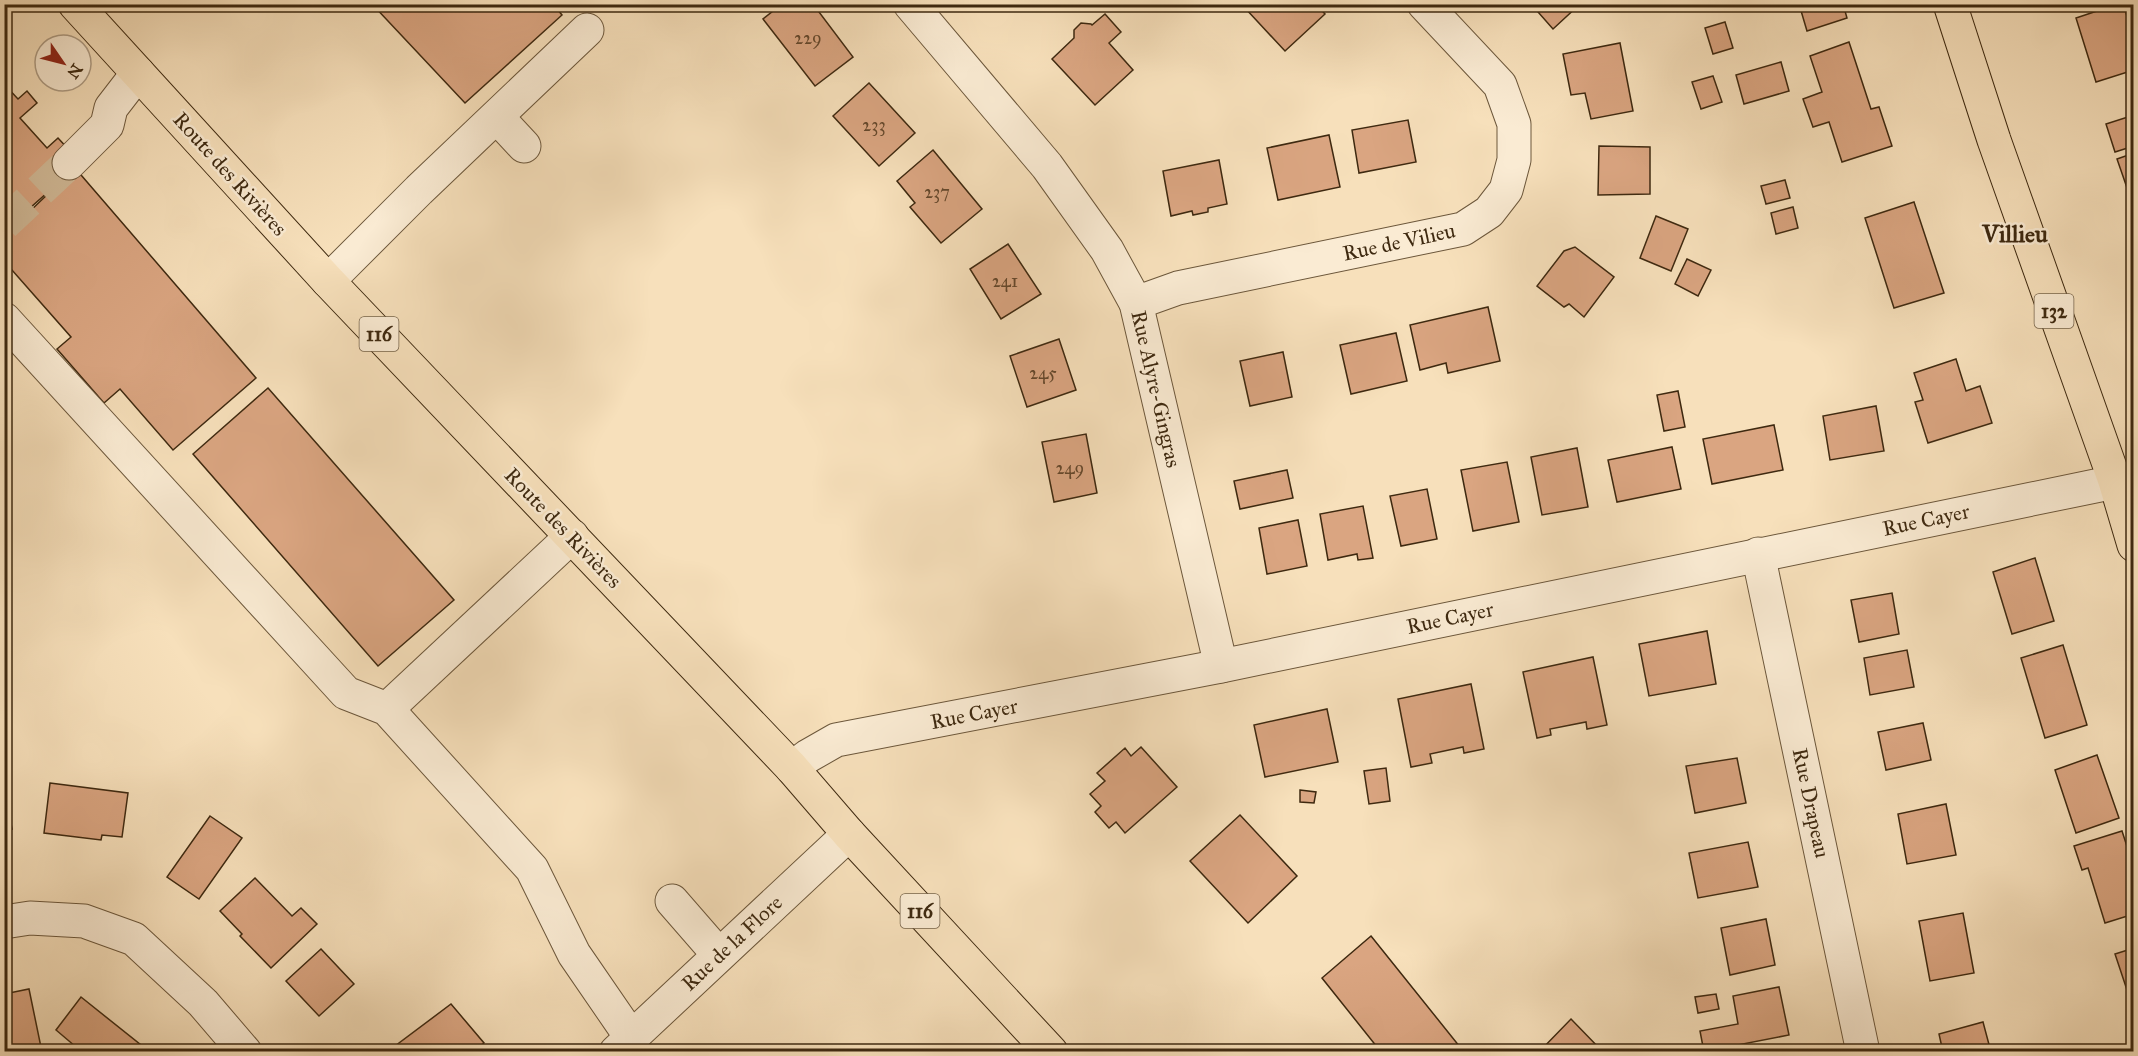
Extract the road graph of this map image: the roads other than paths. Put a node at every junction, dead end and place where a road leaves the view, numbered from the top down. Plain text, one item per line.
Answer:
1 (75, 4) edge
2 (910, 4) edge
3 (1424, 4) edge
4 (1950, 4) edge
5 (587, 30) dead end
6 (138, 73) junction
7 (497, 117) junction
8 (525, 146) dead end
9 (67, 154) tunnel mouth
10 (328, 281) junction
11 (1136, 303) junction
12 (4, 319) edge
13 (2124, 480) edge
14 (572, 536) junction
15 (2133, 545) edge
16 (1758, 554) junction
17 (1221, 666) junction
18 (387, 710) junction
19 (792, 768) junction
20 (849, 834) junction
21 (672, 901) dead end
22 (4, 922) edge
23 (719, 955) junction
24 (623, 1044) edge
25 (245, 1052) edge
26 (1051, 1052) edge
27 (1863, 1052) edge

1 - 6 main road, Route des Rivières / 116
2 - 11 street, Rue Alyre-Gingras
3 - 11 street, Rue de Vilieu
4 - 13 main road, 132
5 - 7 street
6 - 9 street
6 - 10 main road, Route des Rivières / 116
7 - 8 street
7 - 10 street
10 - 14 main road, Route des Rivières / 116
11 - 17 street, Rue Alyre-Gingras
12 - 18 street
13 - 15 main road, 132
13 - 16 street, Rue Cayer
14 - 18 street
14 - 19 main road, Route des Rivières / 116
16 - 17 street, Rue Cayer
16 - 27 street, Rue Drapeau
17 - 19 street, Rue Cayer
18 - 24 street
19 - 20 main road, Route des Rivières / 116
20 - 23 street, Rue de la Flore
20 - 26 main road, Route des Rivières / 116
21 - 23 street
22 - 25 street
23 - 24 street, Rue de la Flore

